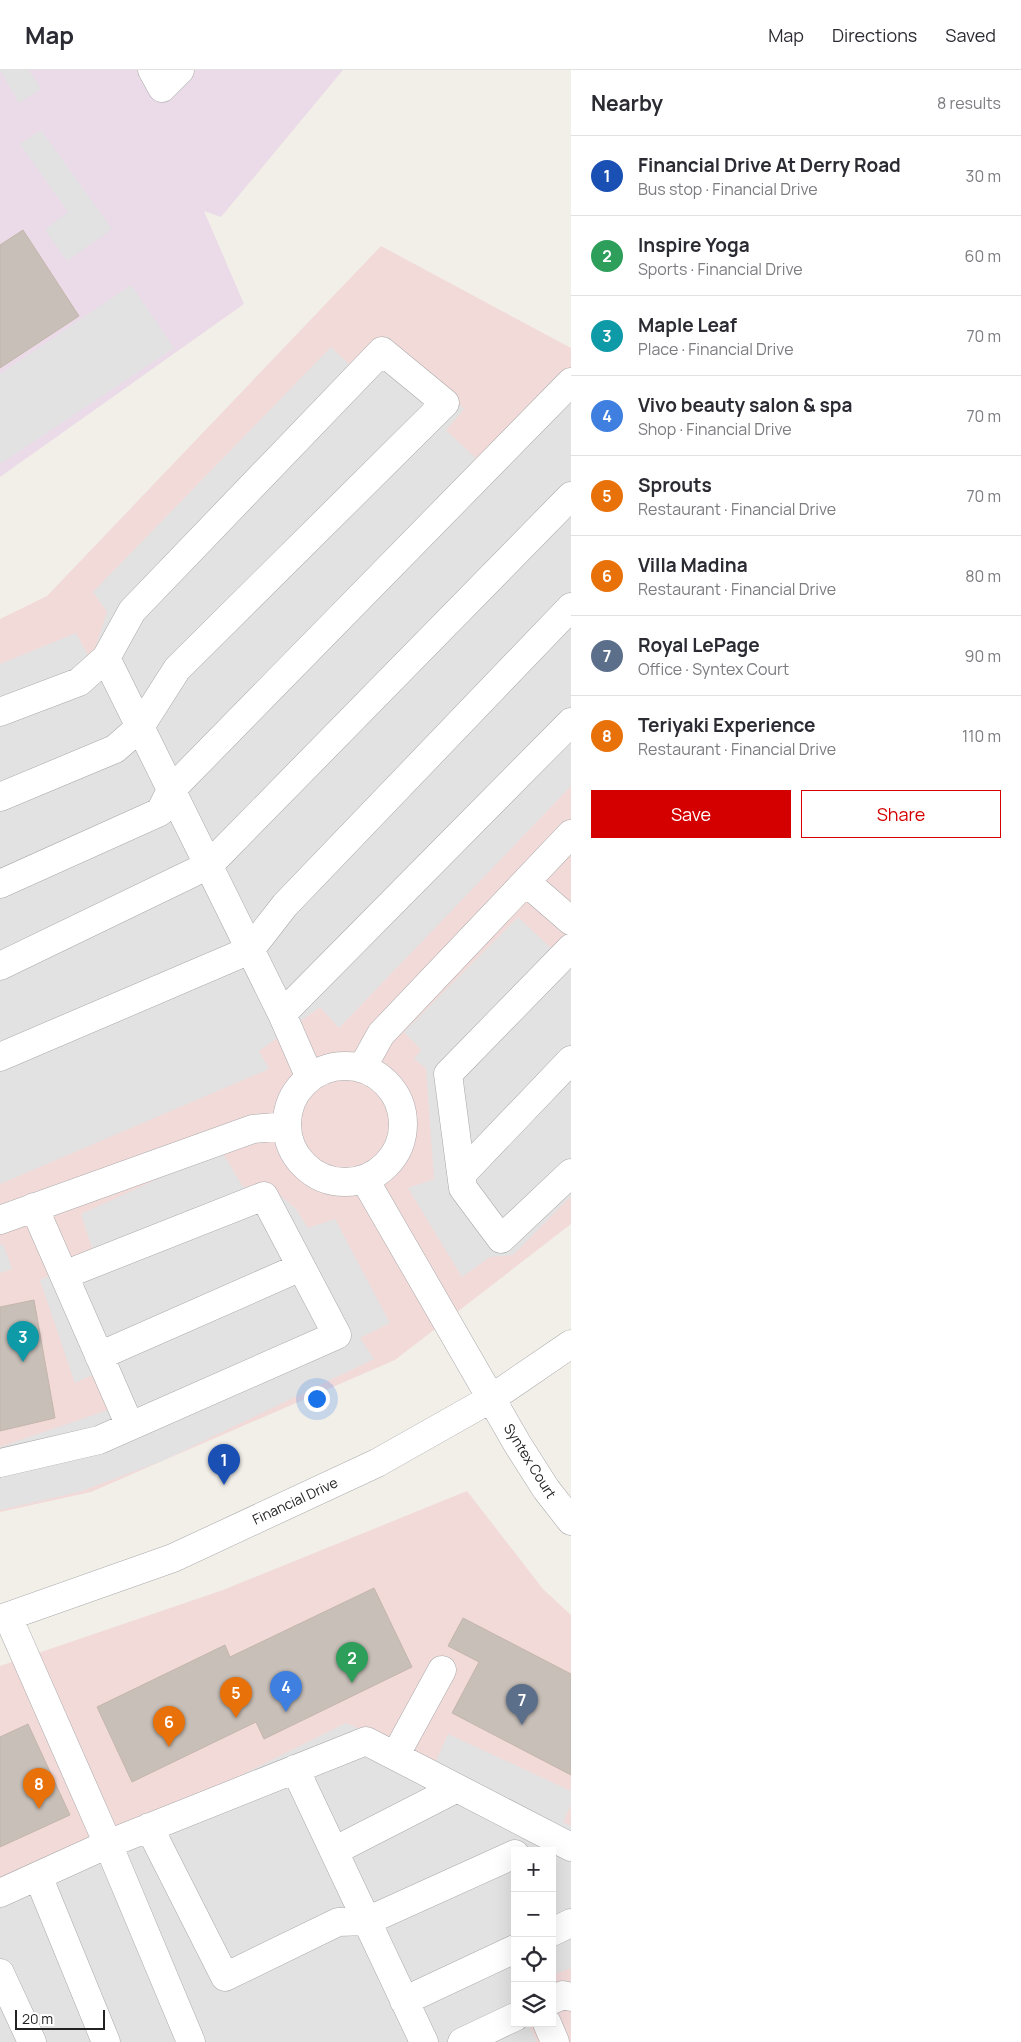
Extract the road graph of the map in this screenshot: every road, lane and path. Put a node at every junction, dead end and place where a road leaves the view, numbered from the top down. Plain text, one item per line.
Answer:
1 (152, 70) edge
2 (180, 70) edge
3 (571, 382) edge
4 (571, 496) edge
5 (571, 607) edge
6 (106, 658) junction
7 (0, 712) edge
8 (571, 722) edge
9 (140, 727) junction
10 (172, 790) junction
11 (0, 797) edge
12 (571, 834) edge
13 (209, 865) junction
14 (526, 882) junction
15 (0, 884) edge
16 (571, 921) edge
17 (571, 948) edge
18 (250, 950) junction
19 (0, 966) edge
20 (282, 1014) junction
21 (0, 1057) edge
22 (571, 1060) edge
23 (362, 1068) junction
24 (310, 1078) junction
25 (287, 1126) junction
26 (571, 1173) edge
27 (462, 1174) junction
28 (365, 1180) junction
29 (34, 1207) junction
30 (0, 1220) edge
31 (301, 1267) junction
32 (64, 1275) junction
33 (571, 1344) edge
34 (99, 1356) junction
35 (492, 1398) junction
36 (130, 1426) junction
37 (0, 1463) edge
38 (571, 1522) edge
39 (4, 1618) edge
40 (442, 1670) dead end
41 (395, 1756) junction
42 (295, 1769) junction
43 (457, 1788) junction
44 (149, 1827) junction
45 (561, 1842) edge
46 (108, 1844) junction
47 (539, 1847) edge
48 (334, 1851) junction
49 (511, 1856) edge
50 (38, 1876) junction
51 (0, 1893) edge
52 (367, 1921) junction
53 (571, 1923) edge
54 (556, 1930) edge
55 (511, 1951) edge
56 (0, 1973) edge
57 (571, 1997) edge
58 (556, 1998) edge
59 (404, 2001) junction
60 (511, 2019) edge
61 (549, 2027) edge
62 (32, 2042) edge
63 (106, 2042) edge
64 (191, 2042) edge
65 (424, 2042) edge
66 (462, 2042) edge
67 (555, 2042) edge

1 - 2 street
3 - 10 street
4 - 13 street
5 - 18 street
6 - 7 street
6 - 9 street
6 - 9 street
8 - 20 street
9 - 10 street
9 - 11 street
10 - 13 street
10 - 15 street
12 - 14 street
13 - 18 street
13 - 19 street
14 - 16 street
14 - 23 street
17 - 27 street
18 - 20 street
18 - 21 street
20 - 24 street
22 - 27 street
23 - 24 street
23 - 28 street
24 - 25 street
25 - 28 street
25 - 29 street
26 - 27 street
28 - 35 street, Syntex Court
29 - 30 street
29 - 32 street
31 - 32 street
31 - 34 street
31 - 36 street
32 - 34 street
33 - 35 street, Financial Drive
34 - 36 street
35 - 38 street, Syntex Court
35 - 39 street, Financial Drive
36 - 37 street
39 - 46 street
40 - 41 street
41 - 42 street
41 - 43 street
42 - 44 street
42 - 48 street
43 - 45 street
43 - 48 street
44 - 46 street
44 - 52 street
45 - 47 street
46 - 50 street
46 - 64 street
48 - 52 street
49 - 52 street
50 - 51 street
50 - 63 street
52 - 59 street
53 - 54 street
55 - 59 street
56 - 62 street
57 - 58 street
59 - 65 street
60 - 66 street
61 - 67 street

